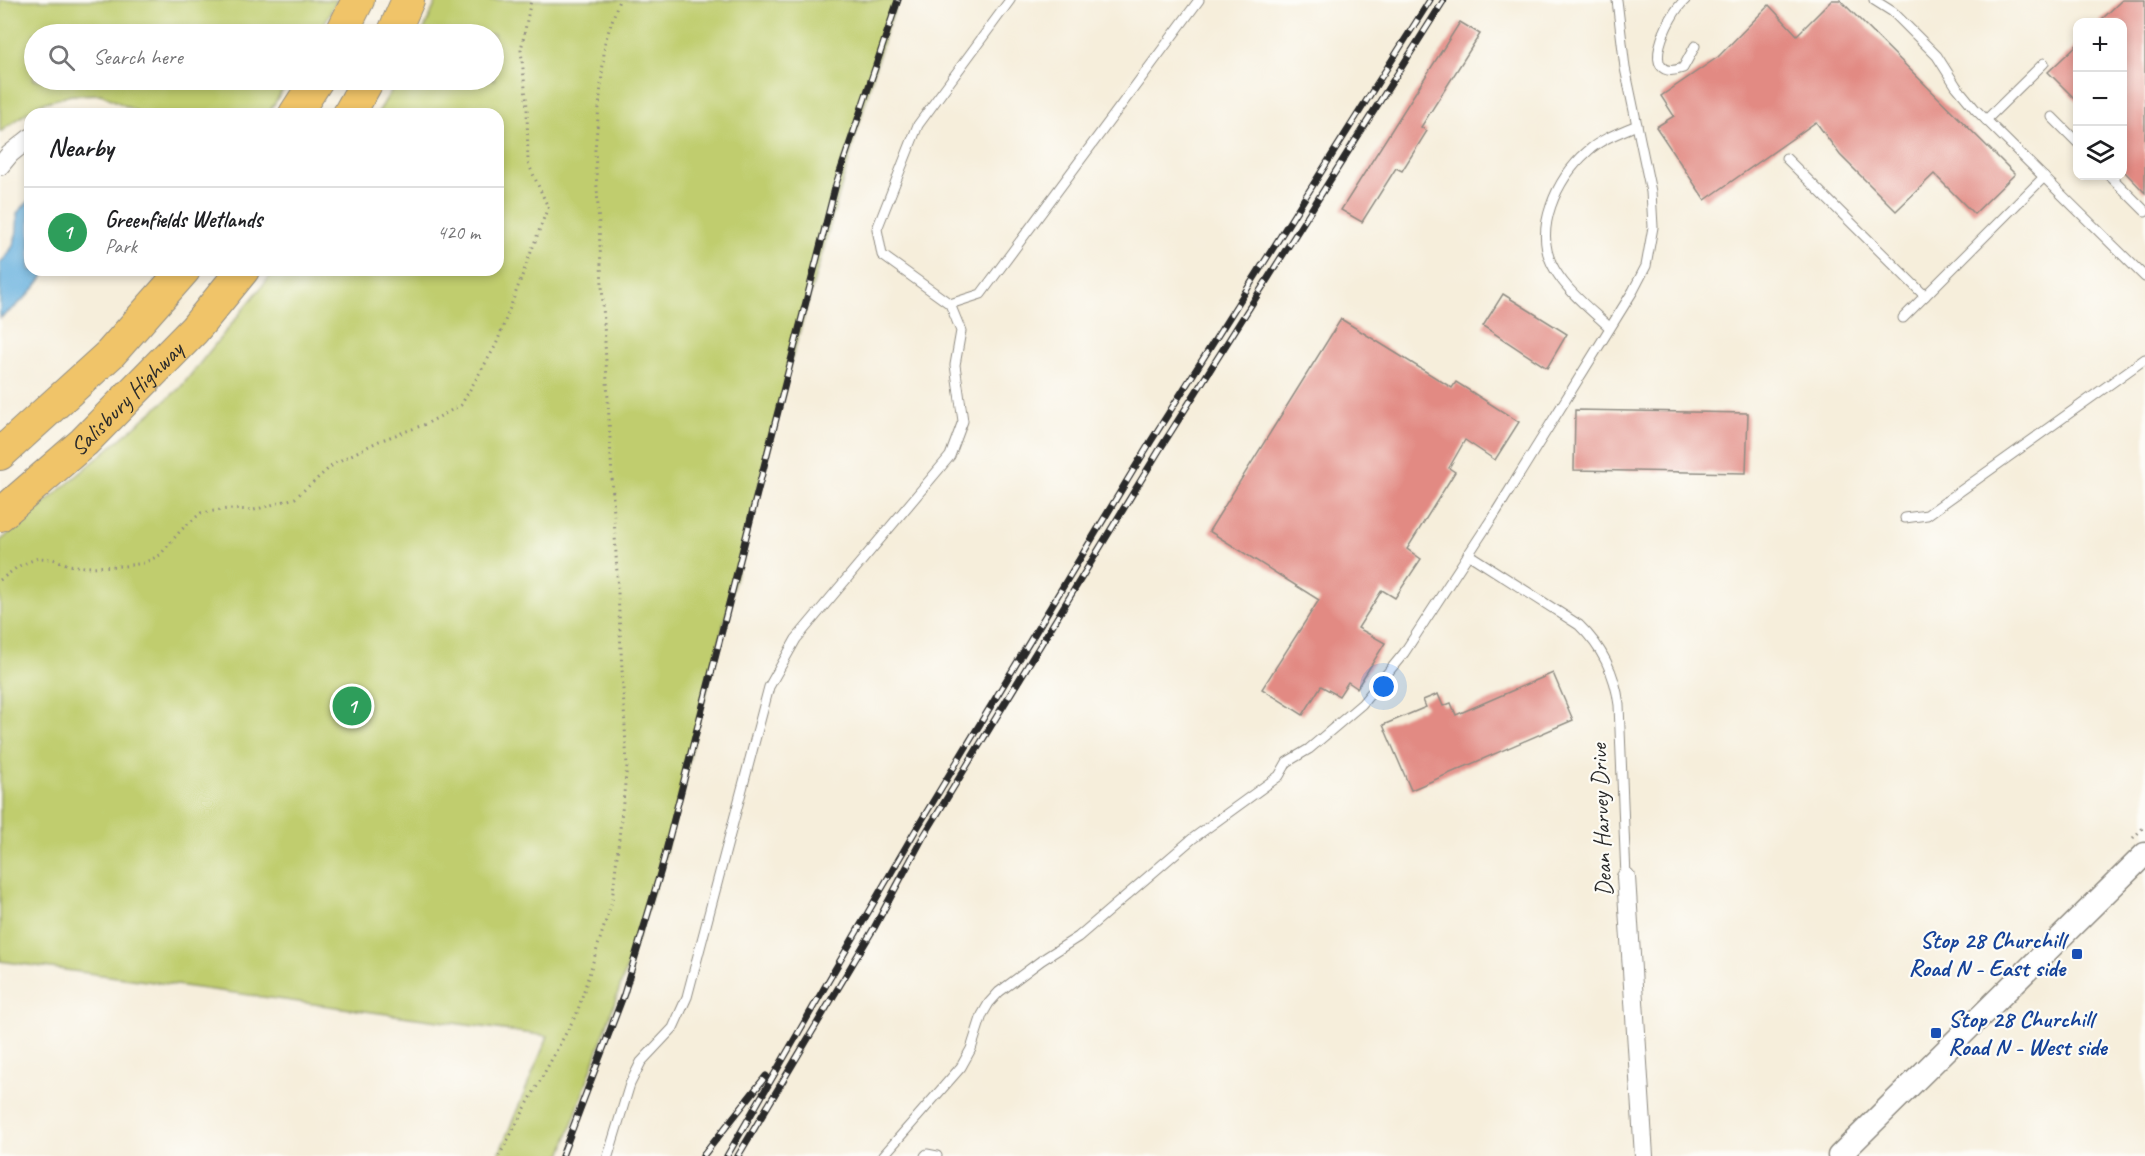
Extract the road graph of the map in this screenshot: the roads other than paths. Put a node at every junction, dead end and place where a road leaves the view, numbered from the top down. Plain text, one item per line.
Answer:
1 (358, 0) edge
2 (408, 0) edge
3 (1010, 0) edge
4 (1199, 0) edge
5 (1617, 0) edge
6 (1684, 0) edge
7 (1874, 0) edge
8 (346, 24) edge
9 (397, 24) edge
10 (1695, 46) dead end
11 (2044, 63) dead end
12 (311, 90) edge
13 (362, 90) edge
14 (299, 108) edge
15 (352, 108) edge
16 (2052, 117) dead end
17 (1986, 120) junction
18 (1637, 125) junction
19 (2073, 138) edge
20 (24, 143) edge
21 (1786, 158) dead end
22 (0, 166) edge
23 (2044, 177) junction
24 (2114, 180) edge
25 (2145, 211) edge
26 (179, 276) edge
27 (238, 276) edge
28 (2145, 276) edge
29 (1926, 296) junction
30 (950, 304) junction
31 (1904, 318) dead end
32 (1609, 327) junction
33 (2145, 359) edge
34 (0, 454) edge
35 (0, 515) edge
36 (1905, 518) dead end
37 (1468, 554) junction
38 (2145, 854) edge
39 (1626, 877) joint
40 (608, 1156) edge
41 (883, 1156) edge
42 (925, 1156) edge
43 (937, 1156) edge
44 (1644, 1156) edge
45 (1839, 1156) edge

1 - 8 highway
2 - 9 highway
3 - 30 lane
4 - 30 lane
5 - 18 lane
6 - 10 lane
7 - 17 lane
11 - 17 lane
12 - 14 highway
13 - 15 highway
16 - 19 lane
17 - 23 lane
18 - 32 lane
18 - 32 lane
20 - 22 street
21 - 29 lane
23 - 28 lane
23 - 29 lane
24 - 25 lane
26 - 34 highway, Salisbury Highway
27 - 35 highway, Salisbury Highway
29 - 31 lane
30 - 40 lane
32 - 37 lane
33 - 36 lane
37 - 39 lane, Dean Harvey Drive
37 - 41 lane
38 - 45 street
39 - 44 street, Dean Harvey Drive
42 - 43 lane

